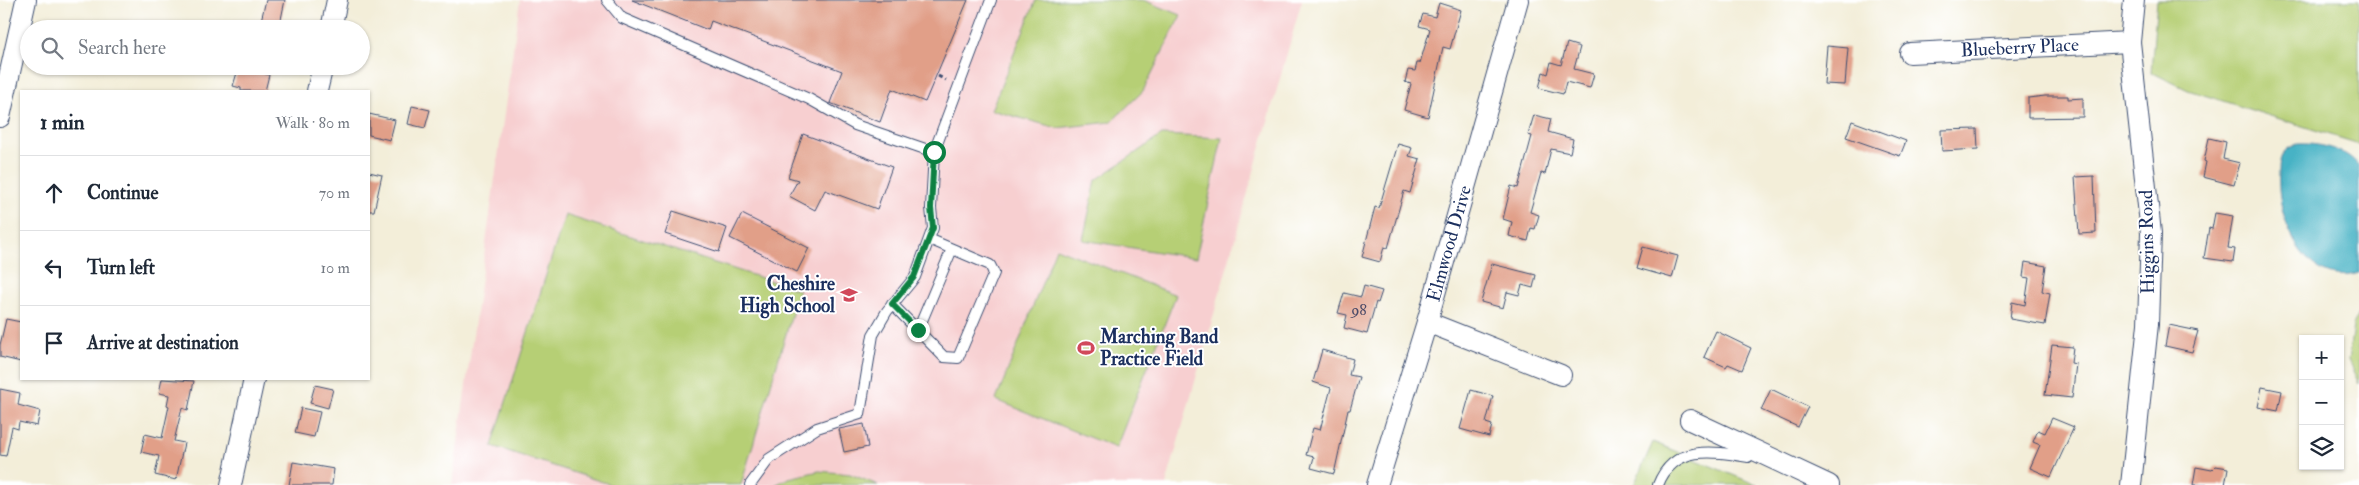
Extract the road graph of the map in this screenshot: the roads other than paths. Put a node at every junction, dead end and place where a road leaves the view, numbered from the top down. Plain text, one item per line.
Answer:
1 (26, 0) edge
2 (337, 0) edge
3 (607, 0) edge
4 (991, 0) edge
5 (1518, 0) edge
6 (2134, 0) edge
7 (22, 20) edge
8 (333, 20) edge
9 (20, 27) edge
10 (2130, 42) junction
11 (1910, 53) dead end
12 (321, 75) edge
13 (317, 90) edge
14 (0, 117) edge
15 (934, 152) junction
16 (929, 239) junction
17 (952, 248) junction
18 (892, 304) junction
19 (1427, 322) junction
20 (918, 330) junction
21 (1561, 375) dead end
22 (254, 380) edge
23 (1690, 420) dead end
24 (1752, 449) junction
25 (231, 485) edge
26 (750, 485) edge
27 (1377, 485) edge
28 (1658, 485) edge
29 (1829, 485) edge
30 (2130, 485) edge

1 - 7 street
2 - 8 street
3 - 15 lane
4 - 15 lane
5 - 19 street, Elmwood Drive
6 - 10 street, Higgins Road
9 - 14 street
10 - 11 street, Blueberry Place
10 - 30 street, Higgins Road
12 - 13 street
15 - 16 lane
16 - 17 lane
16 - 18 lane
17 - 20 lane
17 - 20 lane
18 - 20 lane
18 - 26 lane
19 - 21 street
19 - 27 street, Elmwood Drive
22 - 25 street
23 - 24 street
24 - 28 lane
24 - 29 street

